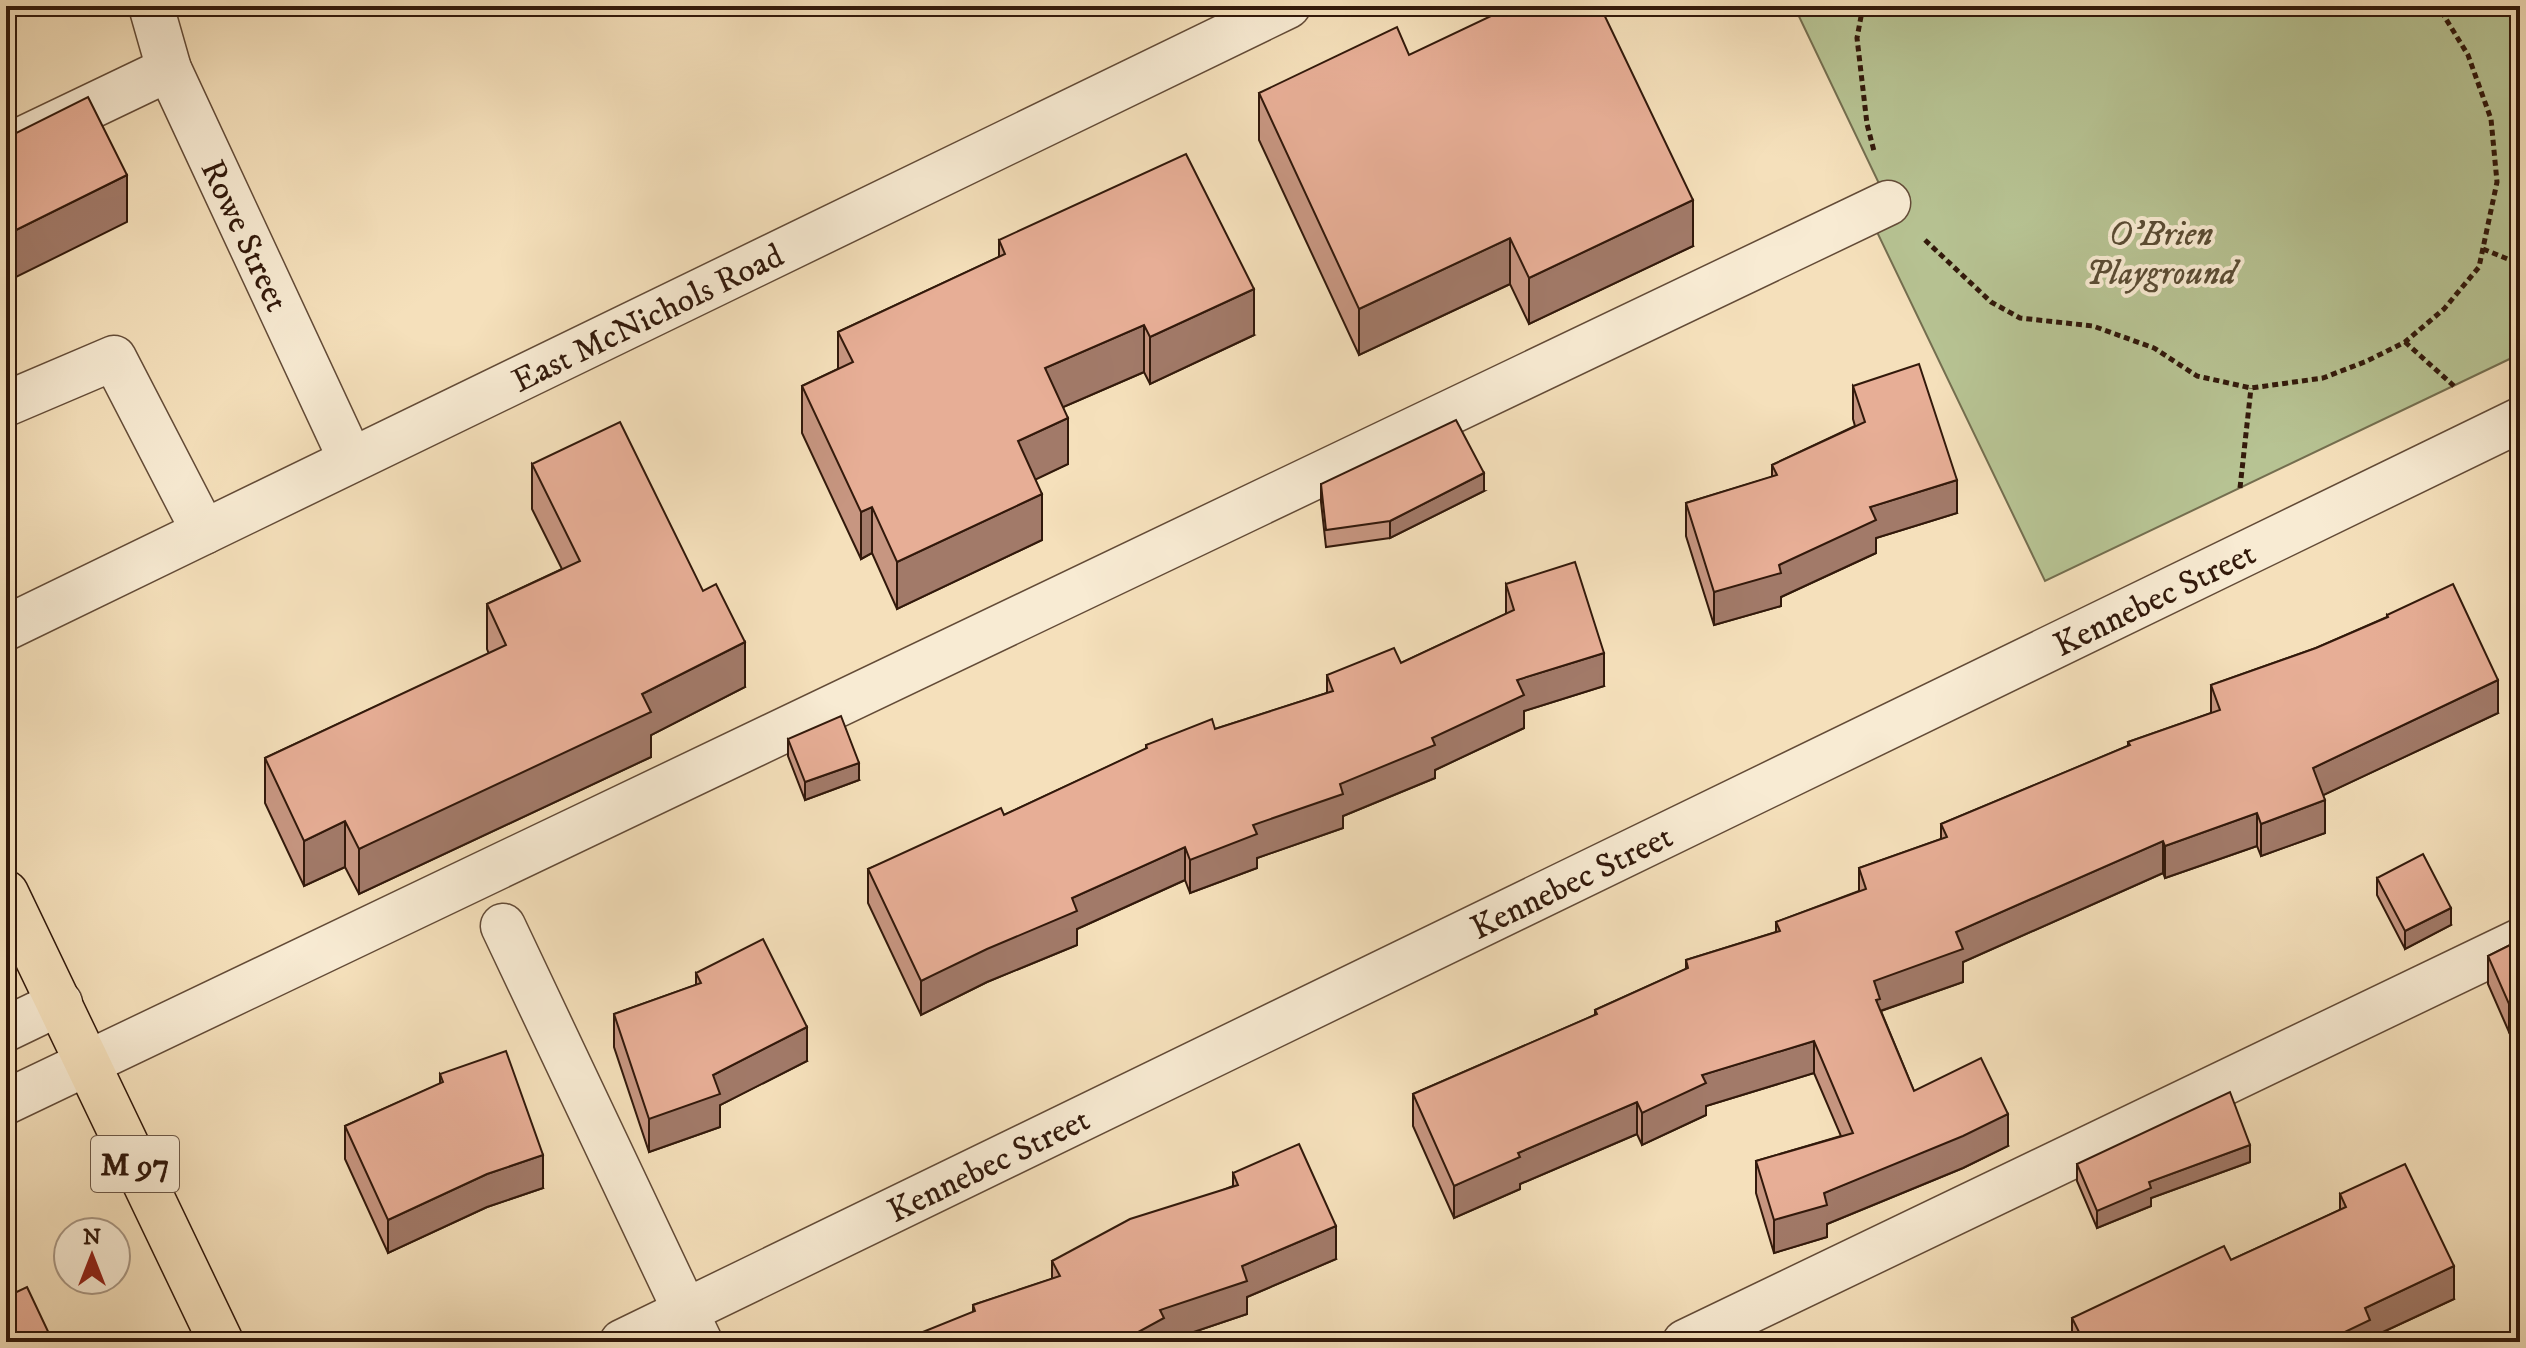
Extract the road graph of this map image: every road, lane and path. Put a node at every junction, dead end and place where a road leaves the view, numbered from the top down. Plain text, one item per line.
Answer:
1 (151, 6) edge
2 (1863, 6) edge
3 (2438, 6) edge
4 (1270, 10) edge
5 (169, 69) junction
6 (6, 147) edge
7 (1888, 203) junction
8 (2483, 249) junction
9 (2520, 264) edge
10 (2405, 342) junction
11 (2454, 386) dead end
12 (2251, 388) junction
13 (6, 404) edge
14 (2520, 420) edge
15 (351, 460) junction
16 (2240, 488) dead end
17 (204, 532) junction
18 (6, 628) edge
19 (6, 893) edge
20 (503, 926) dead end
21 (2520, 941) edge
22 (60, 1003) junction
23 (6, 1029) edge
24 (86, 1063) junction
25 (6, 1102) edge
26 (692, 1327) edge
27 (221, 1342) edge
28 (622, 1342) edge
29 (1685, 1342) edge

1 - 5 street, Rowe Street
2 - 7 path
3 - 8 path
4 - 15 street, East McNichols Road
5 - 6 street
5 - 15 street, Rowe Street
7 - 12 path
7 - 24 street
8 - 9 path
8 - 10 path
10 - 11 path
10 - 12 path
12 - 16 path
13 - 17 street
14 - 26 street, Kennebec Street
15 - 17 street, East McNichols Road
17 - 18 street, East McNichols Road
19 - 22 main road, M 97
20 - 26 street
21 - 29 street
22 - 23 street
22 - 24 main road, M 97
24 - 25 street
24 - 27 main road, M 97
26 - 28 street, Kennebec Street

